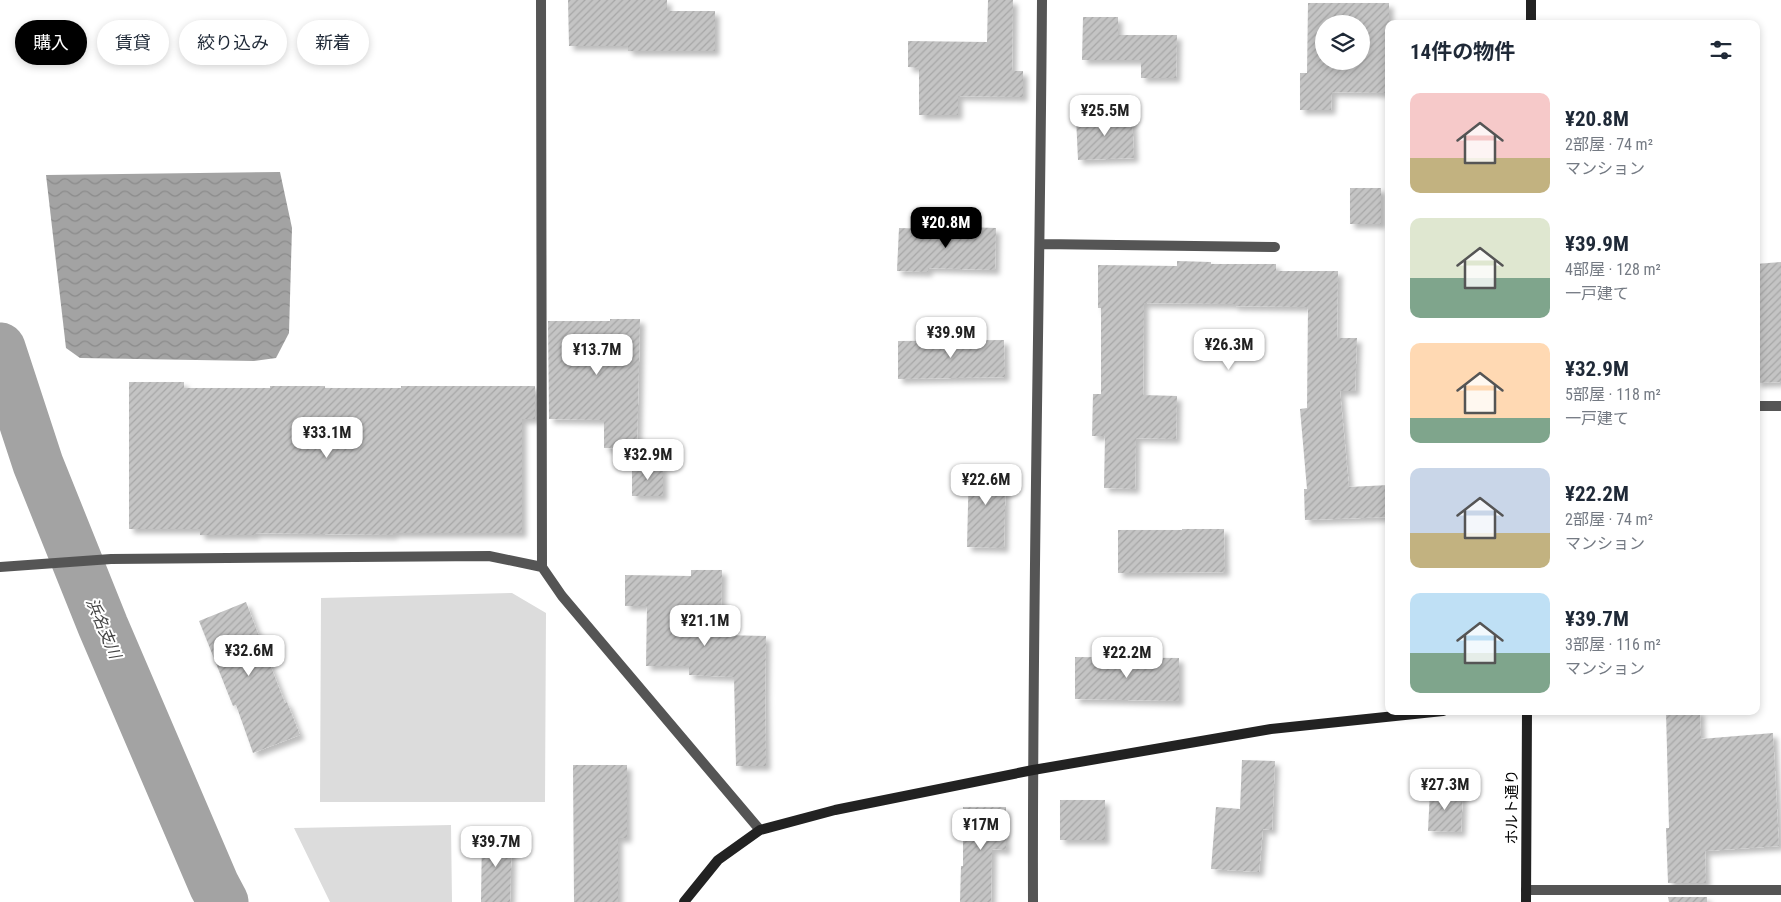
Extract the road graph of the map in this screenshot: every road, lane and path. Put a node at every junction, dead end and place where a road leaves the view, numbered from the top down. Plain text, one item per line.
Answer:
1 (541, 0) edge
2 (1042, 0) edge
3 (1531, 0) edge
4 (1531, 20) edge
5 (1040, 244) junction
6 (1275, 247) dead end
7 (1760, 406) edge
8 (1781, 406) edge
9 (0, 567) edge
10 (542, 567) junction
11 (1405, 715) edge
12 (1527, 715) edge
13 (1033, 770) junction
14 (760, 830) junction
15 (1526, 890) junction
16 (1781, 890) edge
17 (684, 902) edge
18 (1033, 902) edge
19 (1526, 902) edge

1 - 10 street
2 - 5 street
3 - 4 street
5 - 6 street
5 - 13 street
7 - 8 street
9 - 10 street
10 - 14 street
11 - 13 street
12 - 15 street, ホルト通り
13 - 14 street
13 - 18 street
14 - 17 street
15 - 16 street
15 - 19 street, ホルト通り

